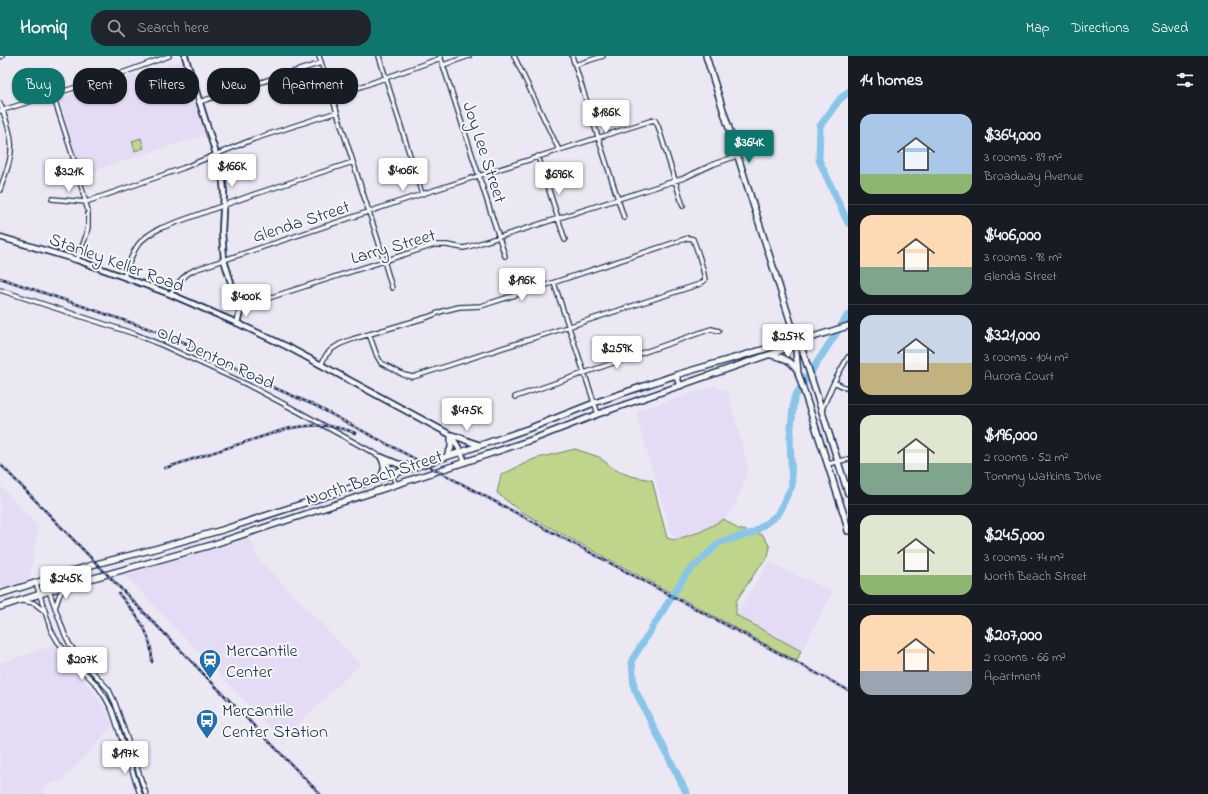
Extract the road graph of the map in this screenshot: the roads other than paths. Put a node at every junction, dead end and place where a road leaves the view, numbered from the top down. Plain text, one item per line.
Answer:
1 (169, 56) edge
2 (185, 56) edge
3 (319, 56) edge
4 (378, 56) edge
5 (469, 56) edge
6 (514, 56) edge
7 (572, 56) edge
8 (604, 56) edge
9 (706, 56) edge
10 (440, 57) edge
11 (321, 63) junction
12 (443, 65) junction
13 (575, 65) junction
14 (189, 68) edge
15 (323, 68) edge
16 (386, 78) junction
17 (358, 88) edge
18 (65, 91) edge
19 (199, 102) joint
20 (0, 103) edge
21 (24, 104) edge
22 (56, 104) edge
23 (334, 104) edge
24 (1, 111) edge
25 (337, 112) junction
26 (599, 137) junction
27 (559, 150) junction
28 (216, 154) junction
29 (538, 156) junction
30 (737, 156) junction
31 (353, 162) junction
32 (479, 176) junction
33 (675, 181) junction
34 (0, 190) edge
35 (422, 194) junction
36 (52, 199) dead end
37 (618, 199) junction
38 (86, 202) junction
39 (223, 206) junction
40 (683, 206) dead end
41 (368, 212) junction
42 (558, 218) junction
43 (624, 218) dead end
44 (0, 237) edge
45 (499, 238) junction
46 (565, 240) dead end
47 (505, 256) dead end
48 (77, 260) junction
49 (224, 260) junction
50 (384, 261) junction
51 (124, 277) junction
52 (554, 283) junction
53 (392, 288) dead end
54 (0, 290) edge
55 (170, 294) junction
56 (240, 312) junction
57 (237, 323) junction
58 (569, 326) junction
59 (848, 326) edge
60 (792, 328) junction
61 (719, 331) dead end
62 (370, 334) junction
63 (797, 342) junction
64 (777, 346) junction
65 (769, 355) junction
66 (848, 356) edge
67 (321, 365) junction
68 (585, 373) junction
69 (798, 373) junction
70 (676, 375) junction
71 (834, 382) junction
72 (680, 386) junction
73 (848, 389) edge
74 (515, 397) dead end
75 (594, 403) junction
76 (821, 410) junction
77 (598, 414) junction
78 (451, 435) junction
79 (481, 445) junction
80 (461, 452) junction
81 (447, 456) junction
82 (380, 457) junction
83 (848, 459) edge
84 (837, 461) junction
85 (465, 462) junction
86 (828, 464) junction
87 (413, 467) junction
88 (392, 474) junction
89 (380, 478) junction
90 (396, 485) junction
91 (848, 493) edge
92 (284, 509) junction
93 (847, 517) edge
94 (288, 520) junction
95 (848, 531) edge
96 (205, 535) junction
97 (208, 546) junction
98 (45, 580) junction
99 (36, 582) junction
100 (65, 586) junction
101 (49, 591) junction
102 (0, 594) edge
103 (39, 594) junction
104 (20, 600) junction
105 (0, 607) edge
106 (55, 609) junction
107 (45, 611) junction
108 (140, 794) edge
109 (146, 794) edge

1 - 18 street
2 - 14 street
3 - 11 street
4 - 16 street
5 - 12 street
6 - 27 street
7 - 13 street
8 - 13 street
9 - 30 main road
10 - 12 street, Joy Lee Street
10 - 16 street
11 - 15 street
11 - 19 street
12 - 32 street, Joy Lee Street
13 - 26 street
16 - 17 street
16 - 35 street
19 - 28 street
20 - 24 street
21 - 24 street
22 - 38 street
23 - 25 street
24 - 34 street
25 - 28 street
25 - 31 street
26 - 27 street, Glenda Street
26 - 33 street, Glenda Street
26 - 37 street
27 - 29 street, Glenda Street
28 - 38 street
28 - 39 street
29 - 32 street, Glenda Street
29 - 42 street
30 - 33 street, Larry Street
30 - 60 main road
31 - 39 street
31 - 41 street
32 - 35 street, Glenda Street
32 - 45 street, Joy Lee Street
33 - 37 street, Larry Street
33 - 40 street
35 - 41 street, Glenda Street
36 - 38 street
37 - 42 street, Larry Street
37 - 43 street
38 - 48 street
39 - 49 street
39 - 51 street
41 - 49 street, Glenda Street
41 - 50 street
42 - 45 street, Larry Street
42 - 46 street
44 - 48 street, Stanley Keller Road
45 - 47 street, Joy Lee Street
45 - 50 street, Larry Street
48 - 51 street, Stanley Keller Road
49 - 55 street, Glenda Street
49 - 56 street
50 - 53 street
50 - 56 street, Larry Street
51 - 55 street, Stanley Keller Road
52 - 58 street
52 - 58 street
52 - 62 street
54 - 82 street, Old Denton Road
55 - 57 street, Stanley Keller Road
56 - 57 street
57 - 67 street, Stanley Keller Road
58 - 62 street
58 - 68 street
59 - 63 main road, North Beach Street
60 - 63 main road
60 - 64 main road
61 - 68 street
62 - 67 street
63 - 64 main road, North Beach Street
63 - 65 main road, North Beach Street
63 - 69 main road
63 - 76 main road
64 - 70 main road, North Beach Street
65 - 69 main road
65 - 72 main road, North Beach Street
66 - 71 street
67 - 78 street, Stanley Keller Road
68 - 74 street
68 - 75 street
69 - 86 main road
70 - 72 main road
70 - 75 main road, North Beach Street
71 - 73 street
71 - 76 street
72 - 77 main road, North Beach Street
75 - 77 street
75 - 79 main road, North Beach Street
76 - 84 main road
77 - 85 main road, North Beach Street
78 - 79 main road
78 - 80 street
78 - 81 main road
79 - 80 main road, North Beach Street
80 - 81 main road, North Beach Street
80 - 85 street
81 - 87 main road, North Beach Street
82 - 87 main road
82 - 88 street, Old Denton Road
82 - 89 main road
83 - 84 street
84 - 86 street
84 - 91 main road
85 - 90 main road, North Beach Street
86 - 93 main road
87 - 88 main road, North Beach Street
88 - 89 main road, North Beach Street
88 - 90 street, Old Denton Road
89 - 92 main road, North Beach Street
90 - 94 main road, North Beach Street
92 - 94 main road
92 - 96 main road, North Beach Street
93 - 95 main road
94 - 97 main road, North Beach Street
96 - 97 main road
96 - 98 main road, North Beach Street
97 - 100 main road, North Beach Street
98 - 99 main road, North Beach Street
98 - 101 street
99 - 102 main road, North Beach Street
99 - 103 street
100 - 101 main road, North Beach Street
100 - 106 street
101 - 103 main road, North Beach Street
101 - 106 street
103 - 104 main road, North Beach Street
103 - 107 street
104 - 105 main road, North Beach Street
104 - 107 street
106 - 109 street
107 - 108 street

